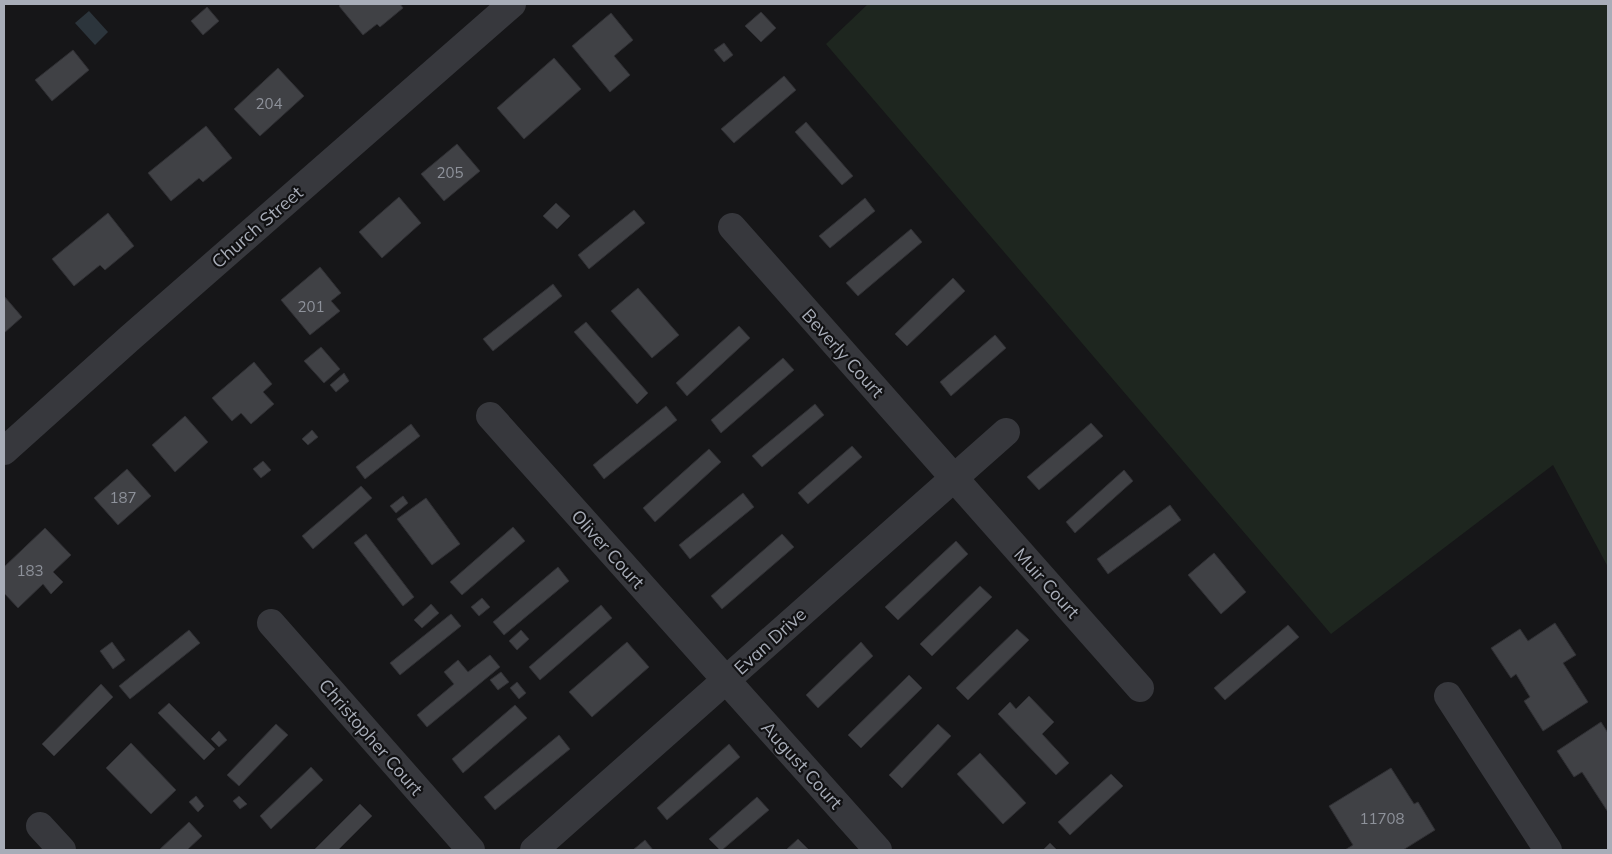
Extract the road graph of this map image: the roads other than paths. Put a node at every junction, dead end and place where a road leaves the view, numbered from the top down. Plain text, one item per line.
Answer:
1 (512, 4) edge
2 (732, 227) dead end
3 (490, 416) dead end
4 (1006, 432) dead end
5 (4, 451) edge
6 (954, 478) junction
7 (271, 623) dead end
8 (726, 680) junction
9 (1140, 688) dead end
10 (1448, 696) dead end
11 (40, 826) dead end
12 (1545, 849) edge
13 (62, 850) edge
14 (471, 850) edge
15 (534, 850) edge
16 (878, 850) edge

1 - 5 street, Church Street
2 - 6 street, Beverly Court
3 - 8 street, Oliver Court
4 - 6 street, Evan Drive
6 - 8 street, Evan Drive
6 - 9 street, Muir Court
7 - 14 street, Christopher Court
8 - 15 street, Evan Drive
8 - 16 street, August Court
10 - 12 street
11 - 13 street

